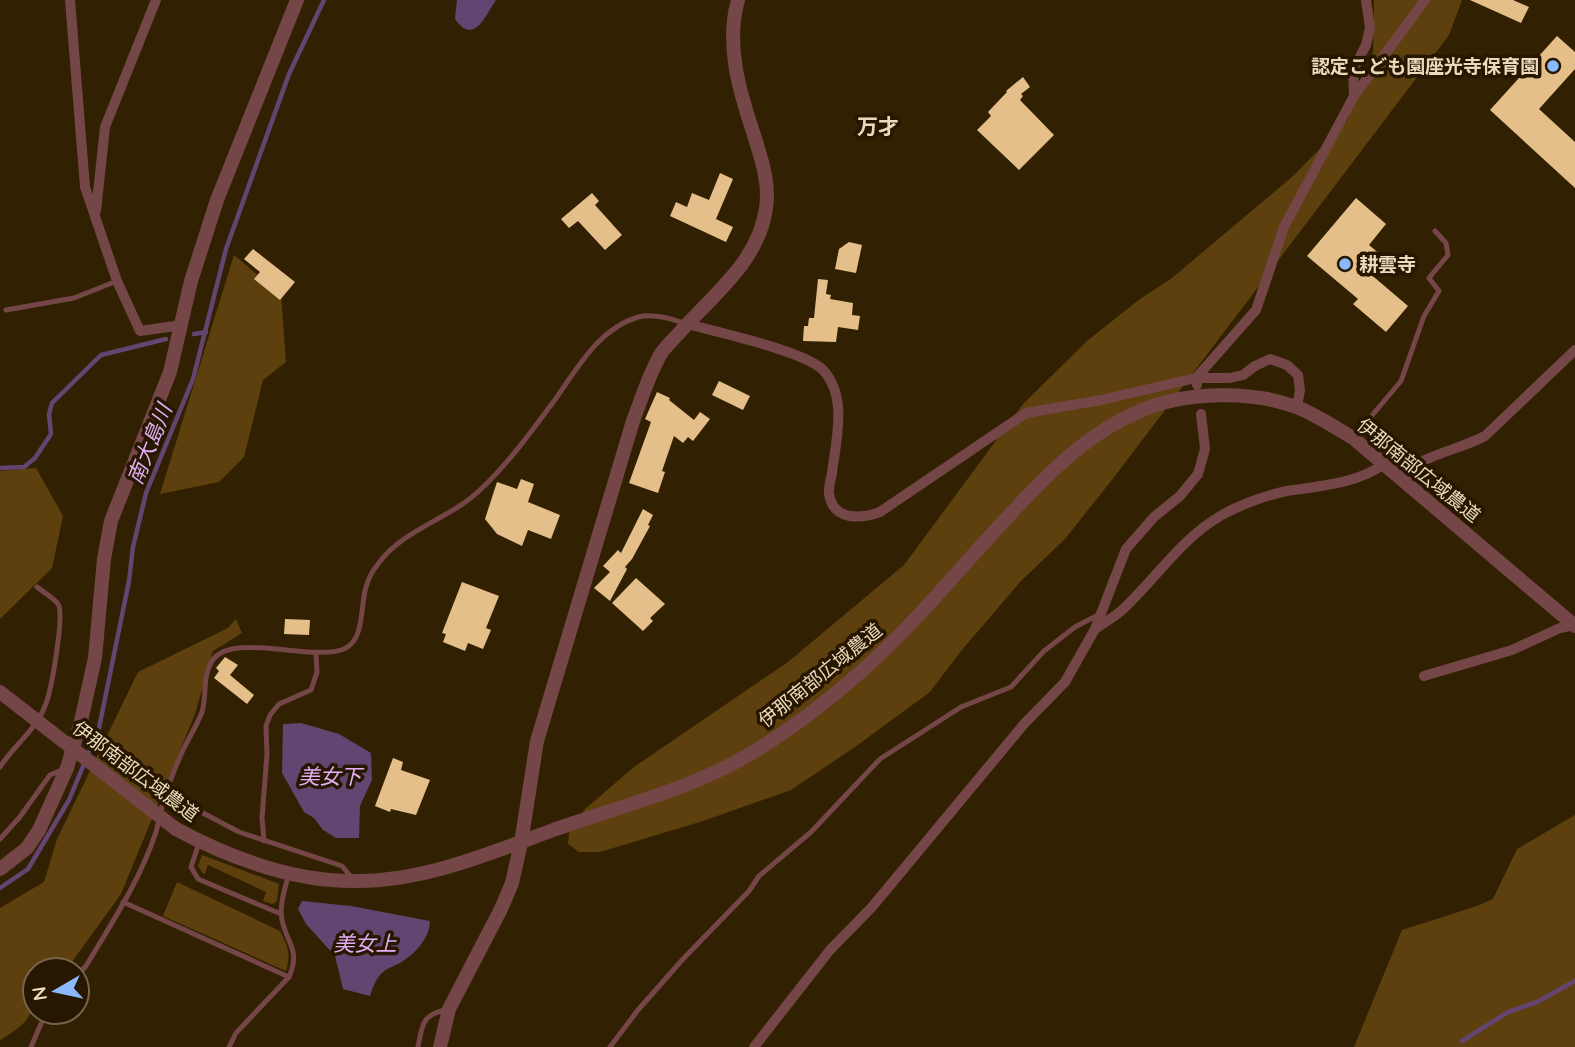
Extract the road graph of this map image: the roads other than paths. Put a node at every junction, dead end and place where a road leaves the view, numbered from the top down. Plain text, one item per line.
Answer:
1 (70, 0) edge
2 (156, 0) edge
3 (297, 0) edge
4 (737, 0) edge
5 (1366, 0) edge
6 (1425, 0) edge
7 (1354, 96) junction
8 (95, 214) junction
9 (1434, 231) dead end
10 (117, 281) junction
11 (6, 310) dead end
12 (687, 324) junction
13 (183, 325) junction
14 (1575, 350) edge
15 (1197, 382) junction
16 (1297, 407) junction
17 (1200, 414) dead end
18 (1353, 438) junction
19 (1384, 464) junction
20 (1400, 478) junction
21 (37, 587) dead end
22 (1101, 614) junction
23 (1575, 626) edge
24 (1095, 629) junction
25 (316, 654) junction
26 (1424, 676) dead end
27 (0, 692) edge
28 (0, 766) edge
29 (67, 768) junction
30 (164, 796) junction
31 (0, 839) edge
32 (199, 841) junction
33 (264, 841) junction
34 (521, 843) junction
35 (0, 869) edge
36 (288, 874) junction
37 (355, 881) junction
38 (123, 902) junction
39 (281, 914) junction
40 (91, 957) edge
41 (289, 977) junction
42 (449, 1009) junction
43 (40, 1026) edge
44 (31, 1047) edge
45 (229, 1047) edge
46 (418, 1047) edge
47 (440, 1047) edge
48 (610, 1047) edge
49 (754, 1047) edge

1 - 8 street
2 - 8 street
3 - 13 street
4 - 12 street
5 - 7 street
6 - 7 street
7 - 15 street
8 - 10 street
9 - 18 lane
10 - 11 lane
10 - 13 street
12 - 15 street
12 - 25 lane
12 - 34 street
13 - 29 street
14 - 20 street
15 - 16 street
16 - 18 street, 伊那南部広域農道
16 - 34 street, 伊那南部広域農道
17 - 22 street
18 - 19 street, 伊那南部広域農道
19 - 20 street, 伊那南部広域農道
19 - 24 street
20 - 23 street, 伊那南部広域農道
21 - 28 lane
22 - 24 street
22 - 48 lane
23 - 26 street
24 - 49 street
25 - 30 lane
25 - 33 lane
27 - 32 street, 伊那南部広域農道, bridge
29 - 31 lane
29 - 35 street
30 - 33 lane
30 - 38 lane
32 - 36 street, 伊那南部広域農道
32 - 39 lane
33 - 37 lane
34 - 37 street, 伊那南部広域農道
34 - 42 street
36 - 37 street, 伊那南部広域農道
36 - 39 lane
38 - 40 lane
38 - 41 lane
39 - 41 lane
41 - 45 lane
42 - 46 lane
42 - 47 street
43 - 44 lane

